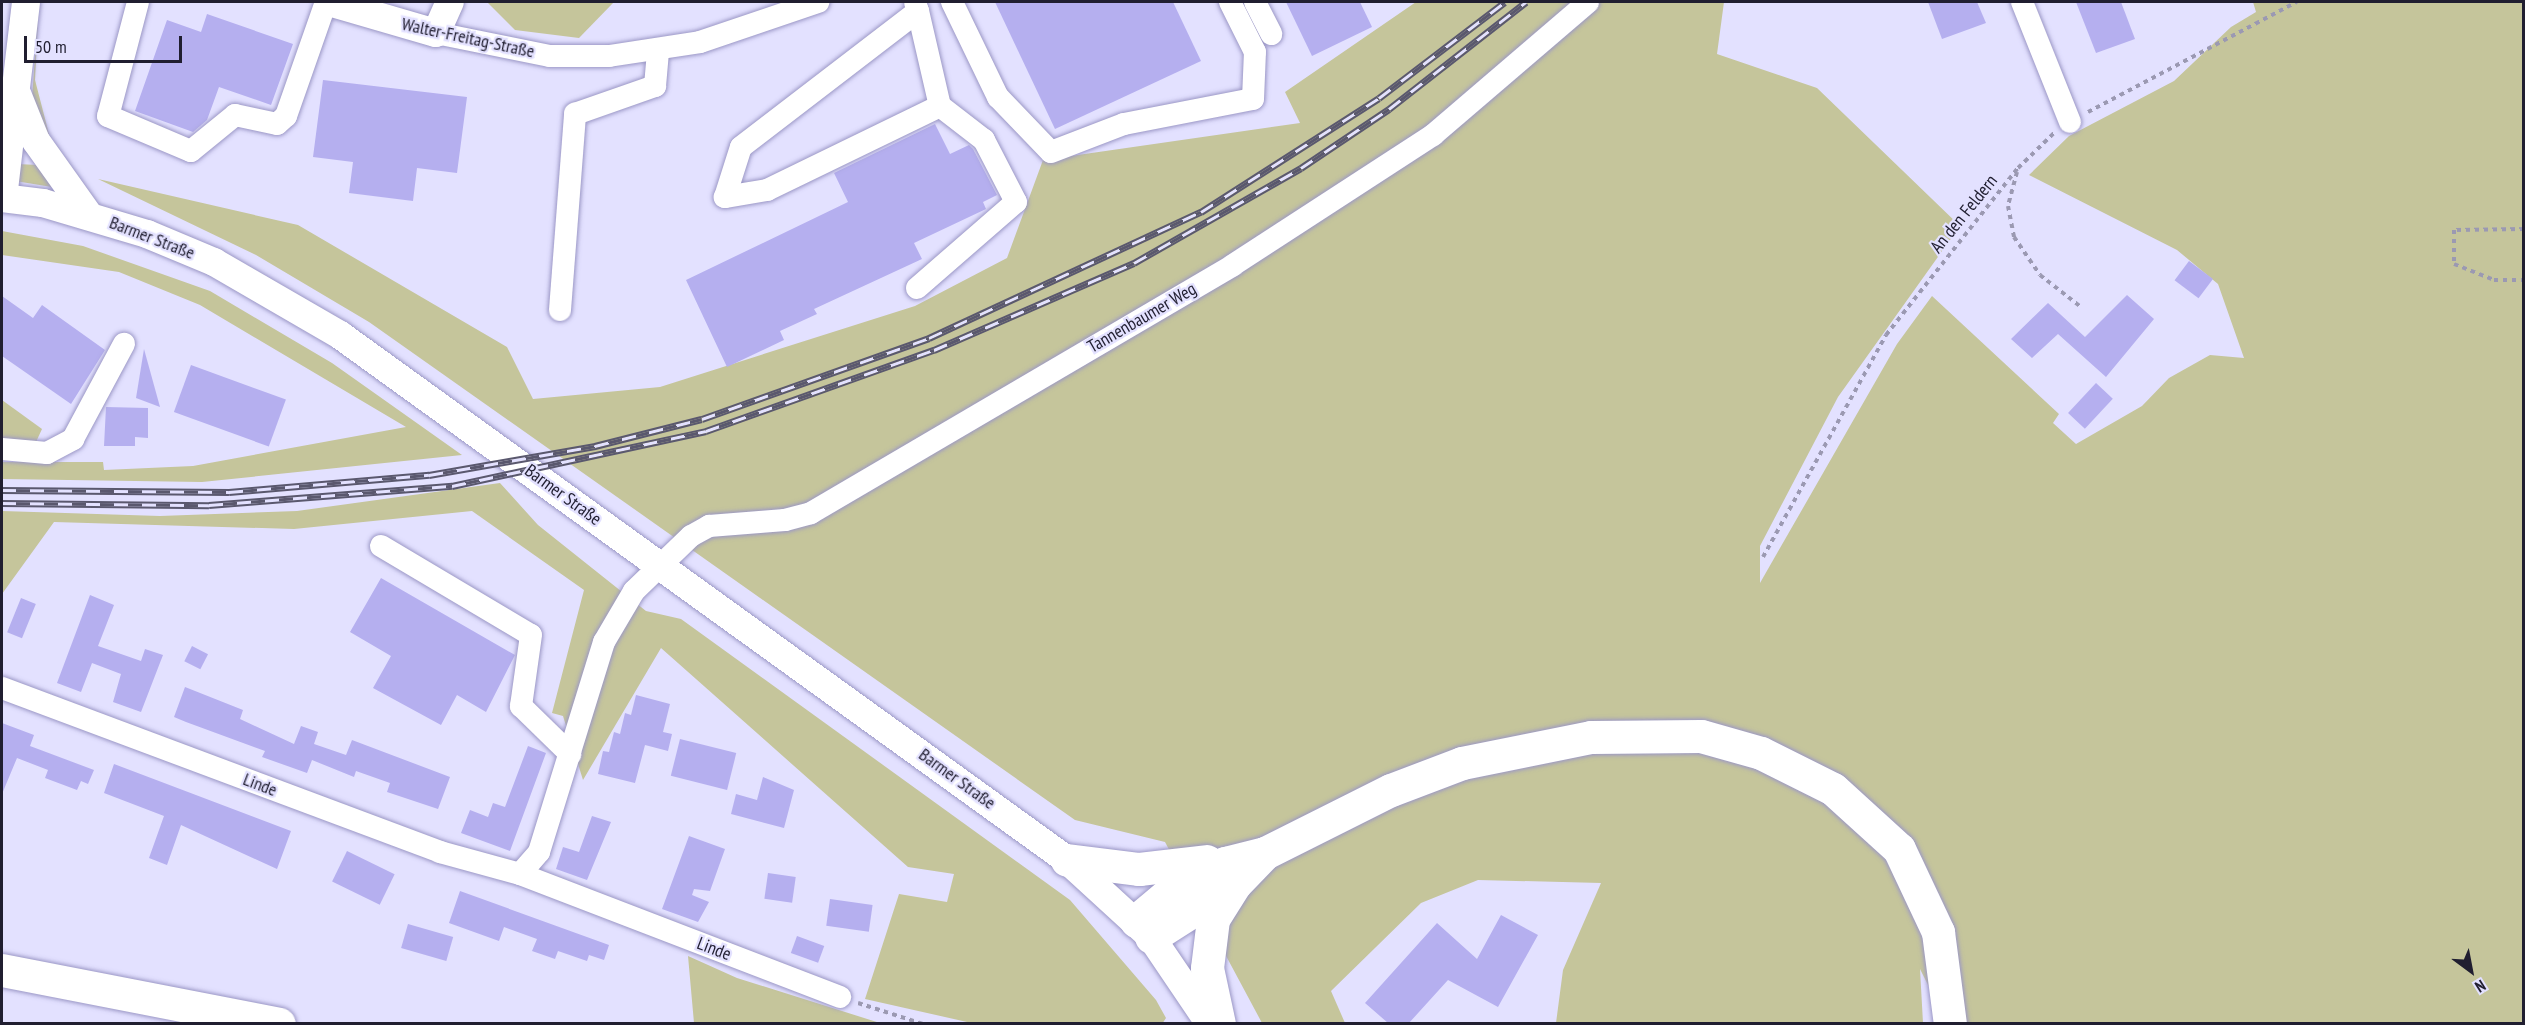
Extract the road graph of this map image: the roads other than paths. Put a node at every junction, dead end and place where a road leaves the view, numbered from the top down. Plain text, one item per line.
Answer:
1 (26, 2) edge
2 (138, 2) edge
3 (327, 2) edge
4 (450, 2) edge
5 (818, 2) edge
6 (952, 2) edge
7 (1230, 2) edge
8 (1255, 2) edge
9 (1588, 2) edge
10 (2022, 2) edge
11 (917, 6) edge
12 (436, 33) junction
13 (1271, 34) dead end
14 (658, 50) junction
15 (15, 86) junction
16 (940, 106) junction
17 (2070, 122) road end
18 (2, 198) edge
19 (88, 214) junction
20 (917, 288) dead end
21 (560, 310) dead end
22 (124, 344) dead end
23 (2, 449) edge
24 (381, 546) dead end
25 (662, 564) junction
26 (2, 688) edge
27 (570, 754) junction
28 (1075, 866) junction
29 (1230, 873) junction
30 (520, 874) junction
31 (1143, 929) junction
32 (2, 970) edge
33 (840, 997) road end
34 (1949, 1021) edge
35 (279, 1023) edge
36 (1210, 1023) edge
37 (1219, 1023) edge

1 - 15 main road
2 - 3 street
3 - 12 main road, Walter-Freitag-Straße
4 - 12 main road
5 - 14 street, Walter-Freitag-Straße
6 - 7 street
8 - 13 street
9 - 25 street, Tannenbaumer Weg
10 - 17 street
11 - 16 street
11 - 16 street
12 - 14 street, Walter-Freitag-Straße
14 - 21 street
15 - 18 main road
15 - 19 main road
16 - 20 street
18 - 19 main road, Barmer Straße
19 - 25 main road, Barmer Straße
22 - 23 street
24 - 27 street
25 - 27 street
25 - 28 main road, Barmer Straße
26 - 30 street, Linde
27 - 30 street
28 - 29 highway
28 - 31 main road
29 - 31 highway
29 - 34 highway
29 - 37 highway
30 - 33 street, Linde
31 - 36 main road
32 - 35 highway

